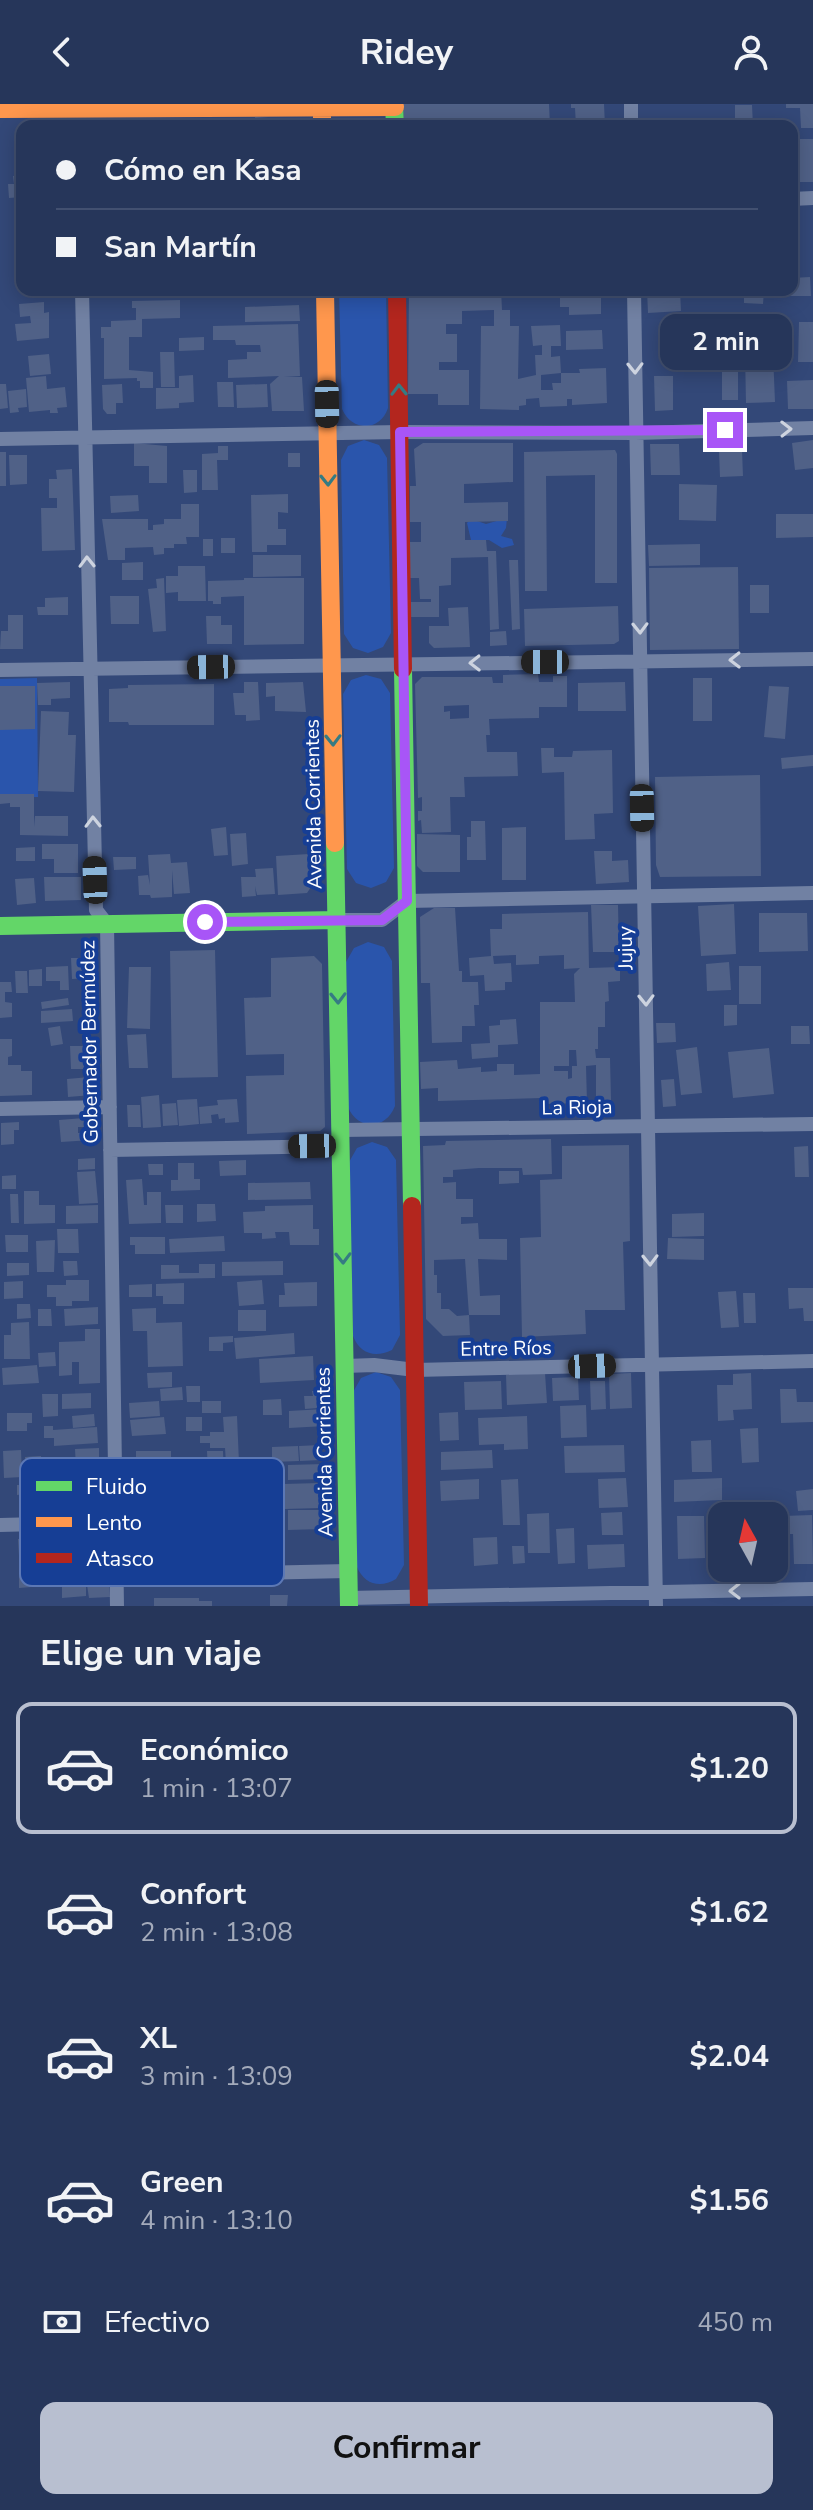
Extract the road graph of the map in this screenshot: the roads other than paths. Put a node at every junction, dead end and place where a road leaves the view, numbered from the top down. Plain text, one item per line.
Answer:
1 (0, 109) edge
2 (395, 112) edge
3 (322, 113) edge
4 (78, 117) edge
5 (82, 296) edge
6 (325, 296) edge
7 (397, 296) edge
8 (634, 296) edge
9 (813, 428) edge
10 (400, 432) junction
11 (328, 433) junction
12 (636, 433) junction
13 (85, 437) junction
14 (0, 439) edge
15 (813, 659) edge
16 (640, 661) junction
17 (403, 664) junction
18 (332, 665) junction
19 (89, 669) junction
20 (0, 670) edge
21 (813, 893) edge
22 (644, 896) junction
23 (407, 901) junction
24 (337, 920) junction
25 (107, 924) junction
26 (0, 926) edge
27 (110, 1107) junction
28 (0, 1109) edge
29 (813, 1124) edge
30 (648, 1126) junction
31 (411, 1128) junction
32 (341, 1138) junction
33 (110, 1150) junction
34 (813, 1361) edge
35 (652, 1364) junction
36 (345, 1366) junction
37 (415, 1370) junction
38 (115, 1458) edge
39 (20, 1524) edge
40 (0, 1525) edge
41 (348, 1571) junction
42 (284, 1572) edge
43 (116, 1586) edge
44 (813, 1589) edge
45 (656, 1599) edge
46 (419, 1601) edge
47 (349, 1602) edge
48 (117, 1606) edge

1 - 4 main road
2 - 3 main road
3 - 4 main road
5 - 13 street, Gobernador Bermúdez
6 - 11 main road, Avenida Corrientes
10 -> 7 main road
8 -> 12 street, Jujuy
12 -> 9 street
10 - 11 street
10 - 12 street
10 - 17 main road
11 - 13 street
11 -> 18 main road, Avenida Corrientes
12 -> 16 street, Jujuy
13 - 14 street
19 -> 13 street, Gobernador Bermúdez
15 -> 16 street
16 -> 17 street
16 - 22 street, Jujuy
17 - 18 street
17 - 23 main road
18 - 19 street
18 -> 24 main road, Avenida Corrientes
19 - 20 street
25 -> 19 street, Gobernador Bermúdez
21 - 22 street
22 - 23 street
22 -> 30 street, Jujuy
23 - 24 street
23 - 31 main road
24 - 25 main road
24 -> 32 main road, Avenida Corrientes
25 - 26 main road
25 - 27 street, Gobernador Bermúdez
27 - 28 street
27 - 33 street, Gobernador Bermúdez
29 - 30 street, La Rioja
30 - 31 street, La Rioja
30 -> 35 street, Jujuy
31 - 32 street, La Rioja
31 - 37 main road
32 - 33 street, La Rioja
32 -> 36 main road, Avenida Corrientes
33 - 38 street, Gobernador Bermúdez
34 - 35 street, Entre Ríos
35 - 37 street, Entre Ríos
35 - 45 street, Jujuy
36 - 37 street, Entre Ríos
36 - 41 main road, Avenida Corrientes
37 - 46 main road
39 - 40 street
41 - 42 street
41 - 47 main road, Avenida Corrientes
43 - 48 street, Gobernador Bermúdez
44 -> 45 street
45 - 46 street
46 - 47 street

